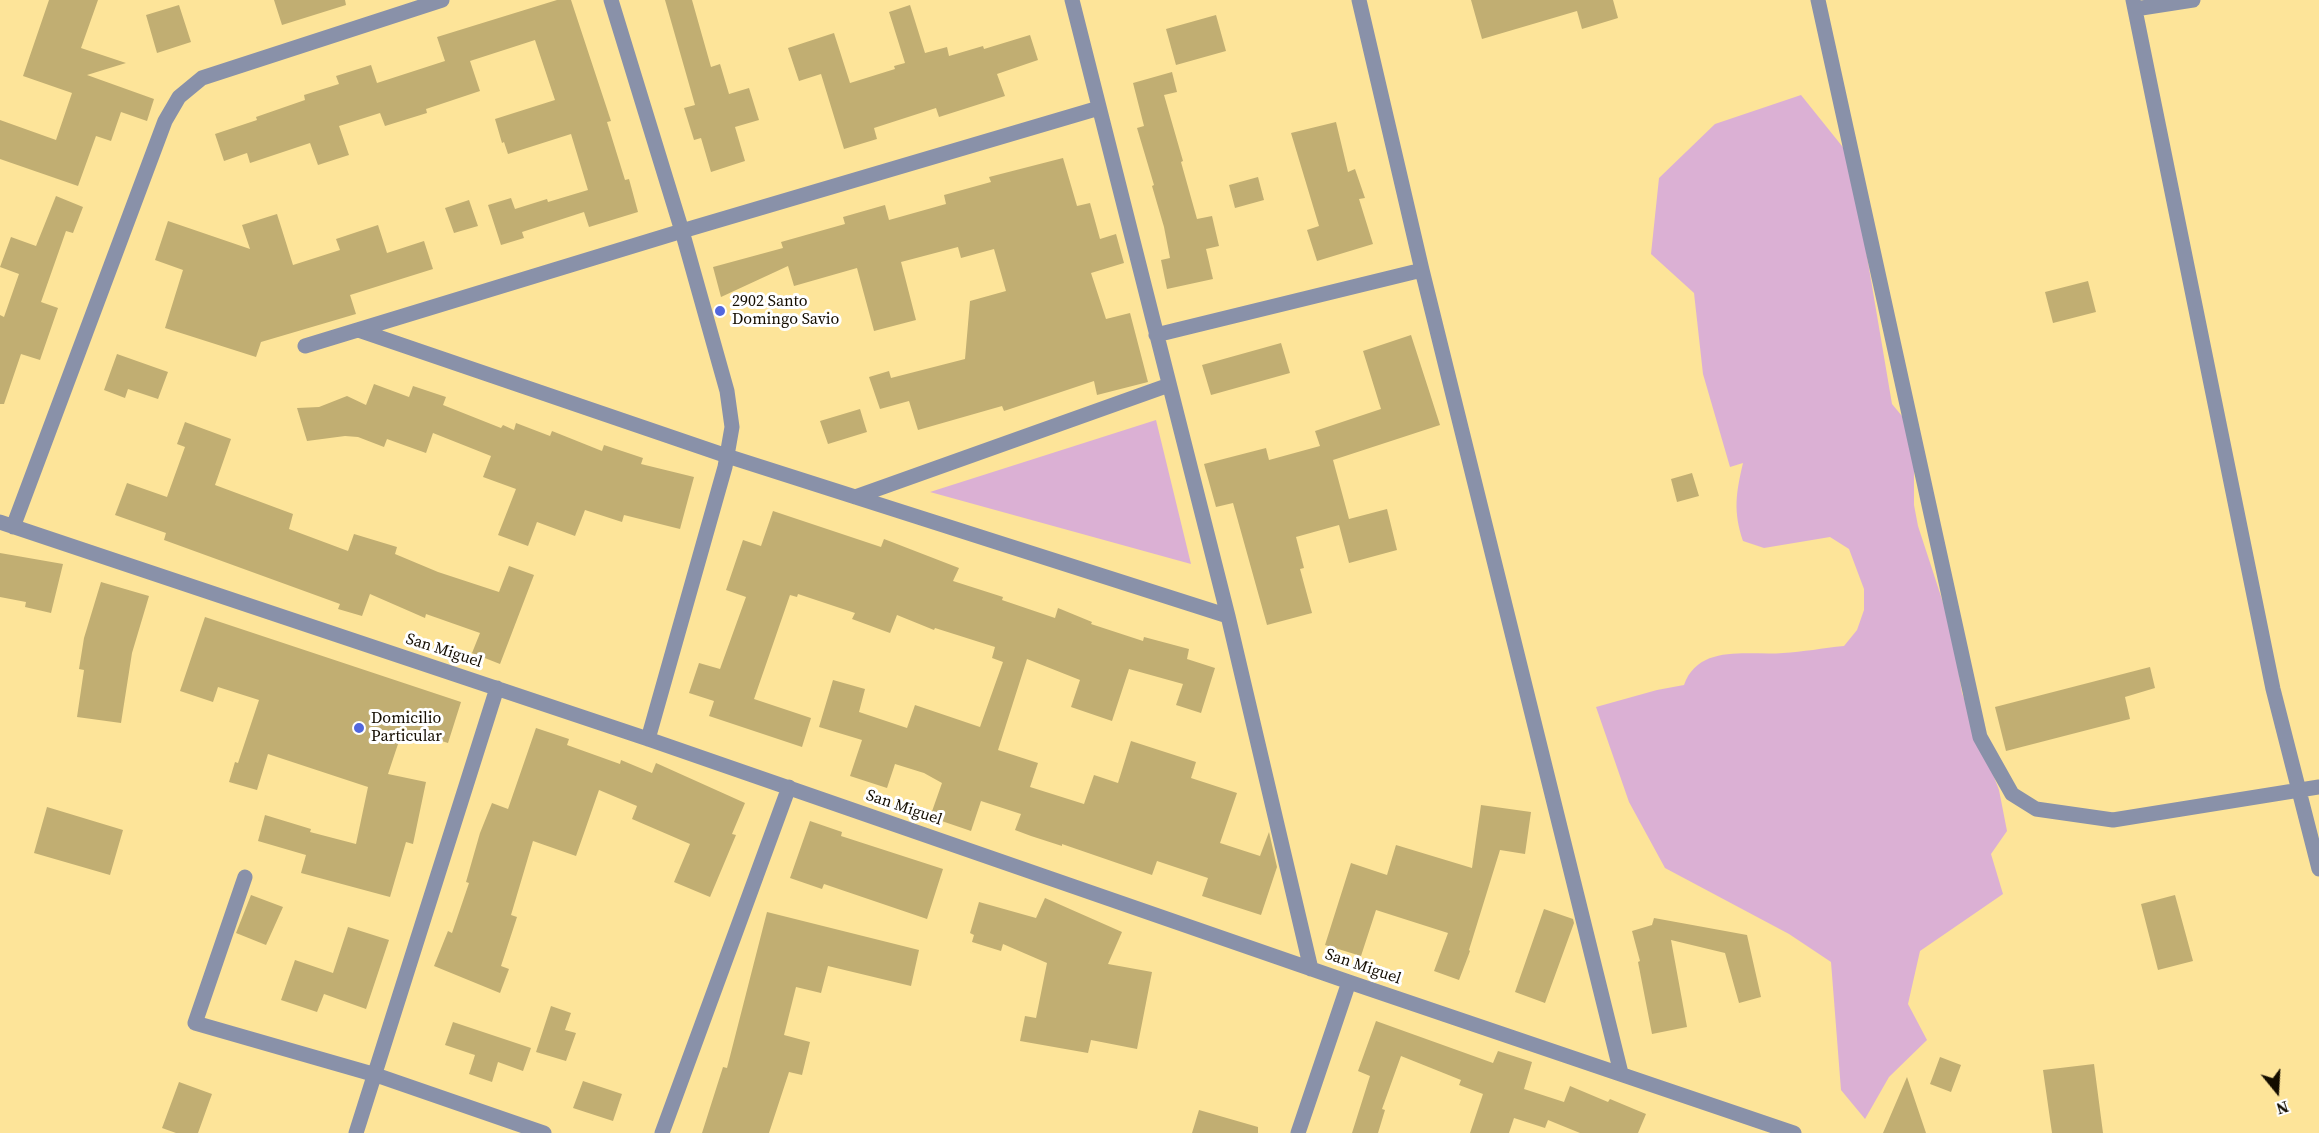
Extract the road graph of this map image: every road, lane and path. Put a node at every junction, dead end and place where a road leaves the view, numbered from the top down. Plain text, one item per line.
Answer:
1 (442, 0) edge
2 (611, 0) edge
3 (1072, 0) edge
4 (1359, 0) edge
5 (1818, 0) edge
6 (2193, 0) edge
7 (2134, 5) edge
8 (1099, 108) junction
9 (682, 231) junction
10 (1422, 270) junction
11 (358, 330) junction
12 (1156, 335) junction
13 (305, 346) dead end
14 (1169, 385) junction
15 (727, 456) junction
16 (855, 496) junction
17 (6, 524) edge
18 (1228, 616) junction
19 (497, 688) junction
20 (648, 738) junction
21 (789, 787) junction
22 (2319, 787) edge
23 (2299, 790) junction
24 (2319, 869) edge
25 (245, 877) dead end
26 (1311, 969) junction
27 (1349, 982) junction
28 (1621, 1073) junction
29 (376, 1075) junction
30 (1784, 1131) edge
31 (356, 1133) edge
32 (544, 1133) edge
33 (662, 1133) edge
34 (1298, 1133) edge

1 - 17 street
2 - 9 street
3 - 8 street
4 - 10 street
5 - 23 street
6 - 7 street
7 - 23 street
8 - 9 street
8 - 12 street
9 - 11 street
9 - 15 street
10 - 12 street
10 - 28 street
11 - 13 street
11 - 15 street
12 - 14 street
14 - 16 street
14 - 18 street
15 - 16 street
15 - 20 street
16 - 18 street
17 - 19 street, San Miguel
18 - 26 street
19 - 20 street, San Miguel
19 - 29 street
20 - 21 street, San Miguel
21 - 26 street, San Miguel
21 - 33 street
22 - 23 street
23 - 24 street
25 - 29 street
26 - 27 street, San Miguel
27 - 28 street, San Miguel
27 - 34 street
28 - 30 street, San Miguel
29 - 31 street
29 - 32 street

